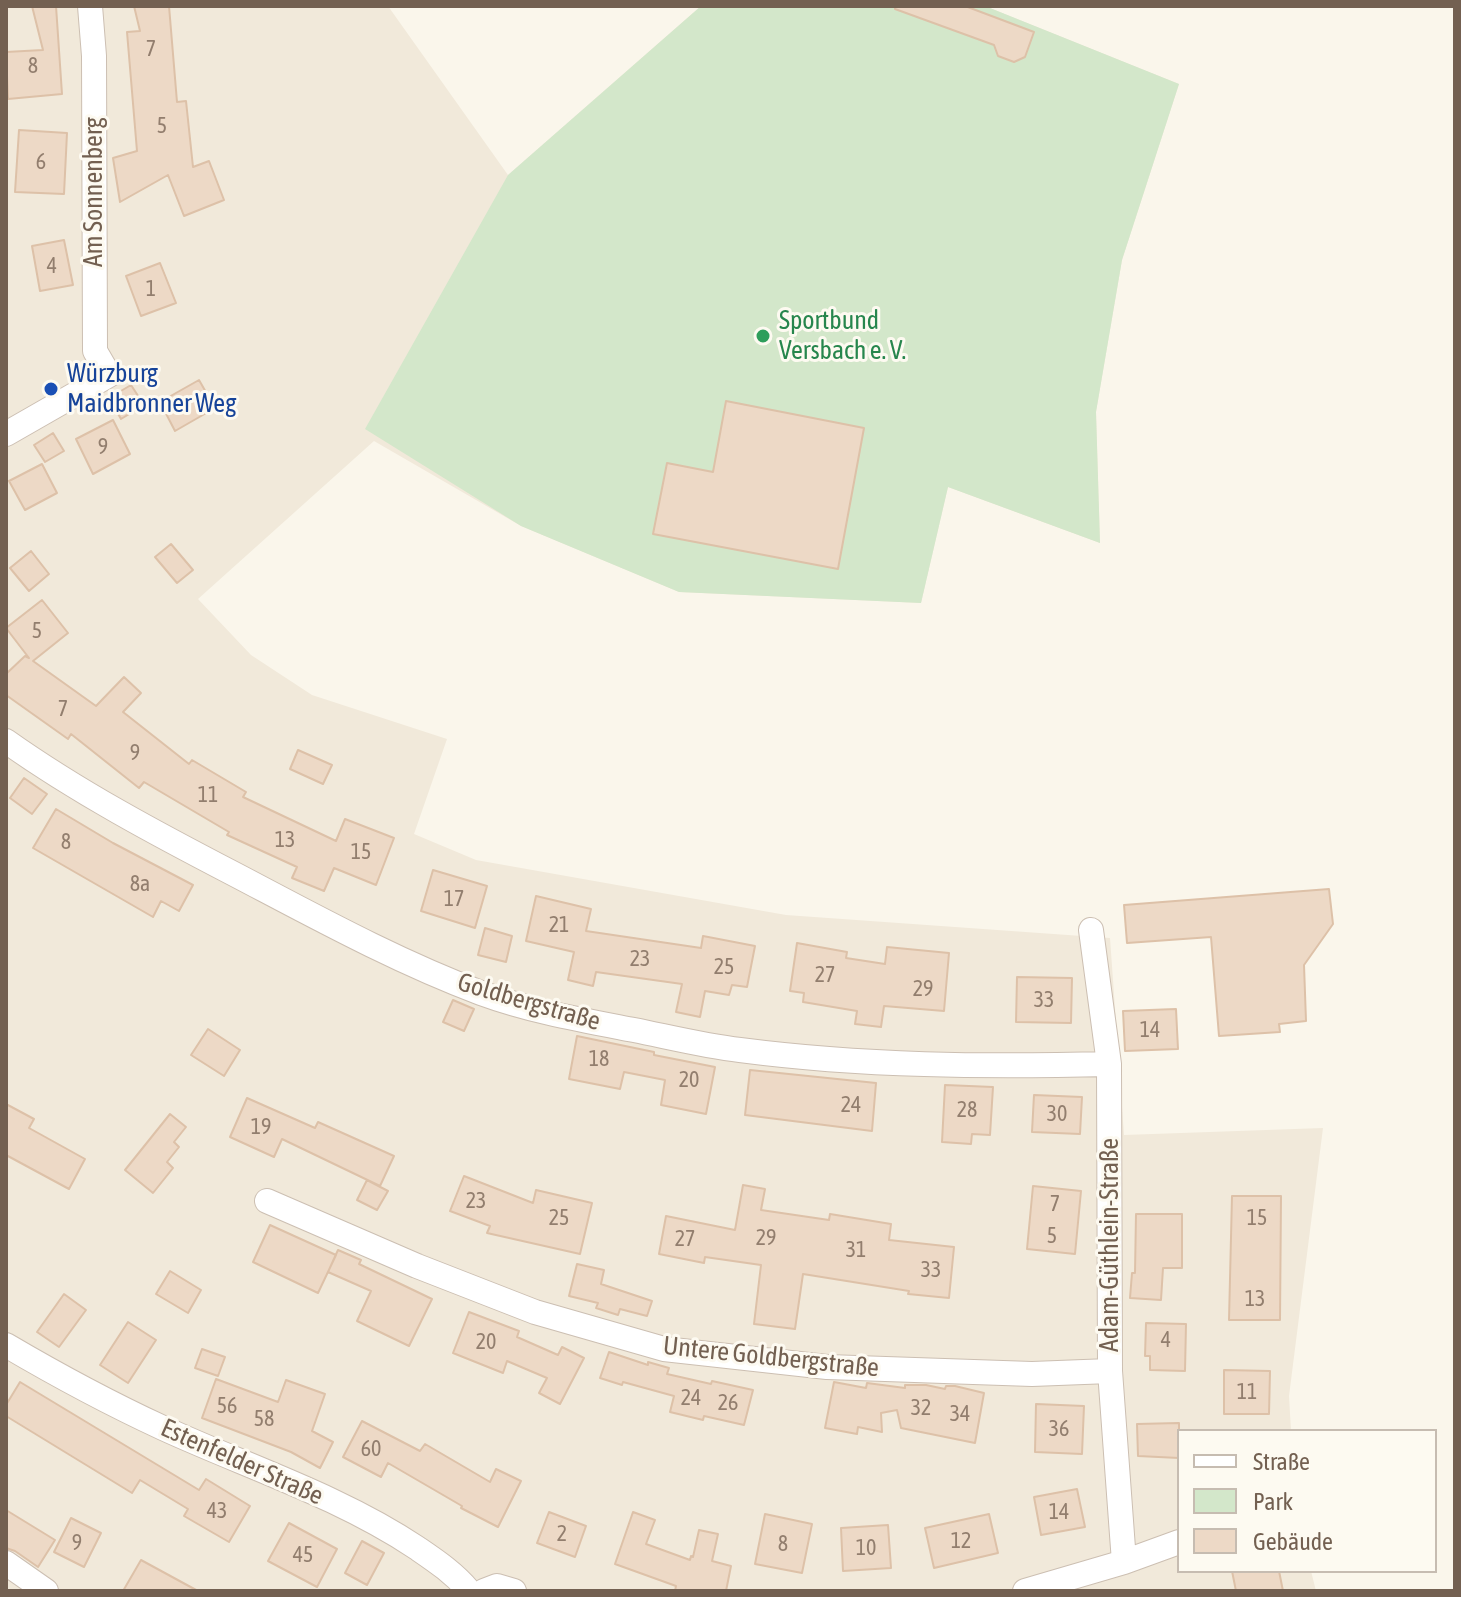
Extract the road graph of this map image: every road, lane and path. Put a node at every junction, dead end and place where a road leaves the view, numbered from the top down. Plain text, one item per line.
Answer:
1 (90, 6) edge
2 (6, 434) edge
3 (6, 741) edge
4 (1091, 930) dead end
5 (1109, 1064) junction
6 (267, 1201) dead end
7 (6, 1345) edge
8 (1110, 1371) junction
9 (1177, 1543) edge
10 (1124, 1562) junction
11 (6, 1563) edge
12 (46, 1591) edge
13 (469, 1591) edge
14 (484, 1591) edge
15 (514, 1591) edge
16 (1025, 1591) edge

1 - 2 street, Am Sonnenberg
3 - 5 street, Goldbergstraße
4 - 5 street, Adam-Güthlein-Straße
5 - 8 street, Adam-Güthlein-Straße
6 - 8 street, Untere Goldbergstraße
7 - 13 street, Estenfelder Straße
8 - 10 street, Adam-Güthlein-Straße
9 - 10 street
10 - 16 street
11 - 12 street
14 - 15 street

